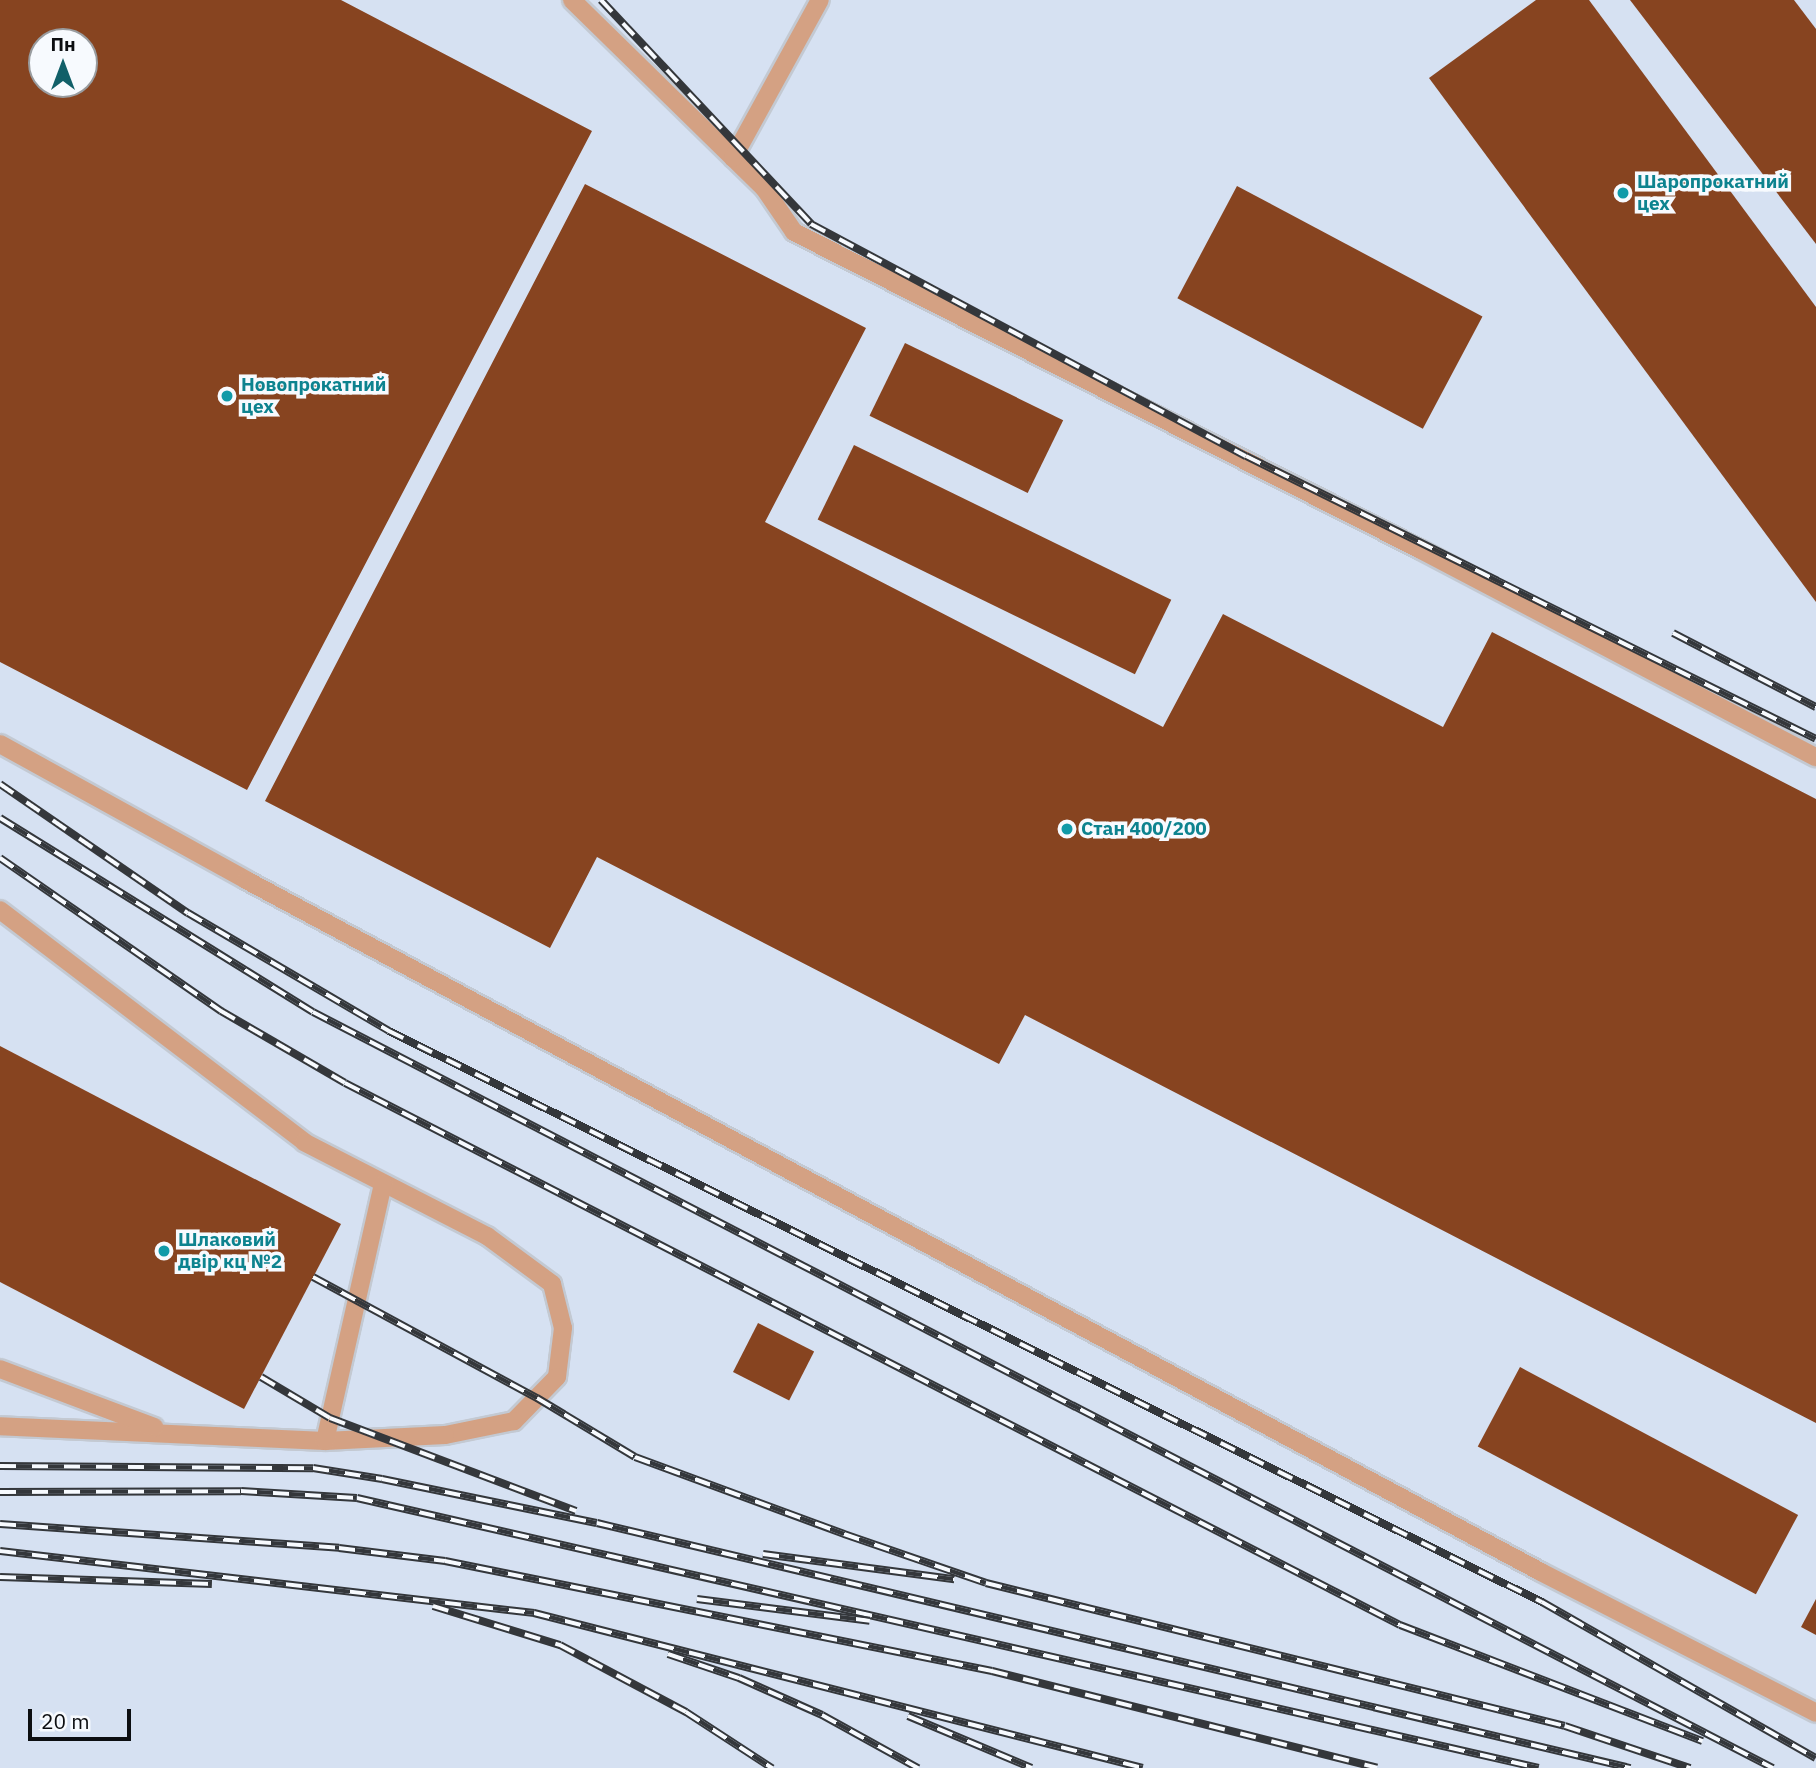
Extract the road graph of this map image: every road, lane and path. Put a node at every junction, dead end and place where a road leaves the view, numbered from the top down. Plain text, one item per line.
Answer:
1 (572, 0) edge
2 (820, 0) edge
3 (733, 158) junction
4 (0, 744) edge
5 (1816, 757) edge
6 (0, 910) edge
7 (383, 1183) junction
8 (0, 1369) edge
9 (0, 1426) edge
10 (174, 1434) junction
11 (325, 1441) junction
12 (1816, 1713) edge

1 - 3 lane
2 - 3 lane
3 - 5 lane
4 - 12 lane
6 - 7 lane
7 - 11 lane
7 - 11 lane
8 - 10 lane
9 - 10 lane
10 - 11 lane

